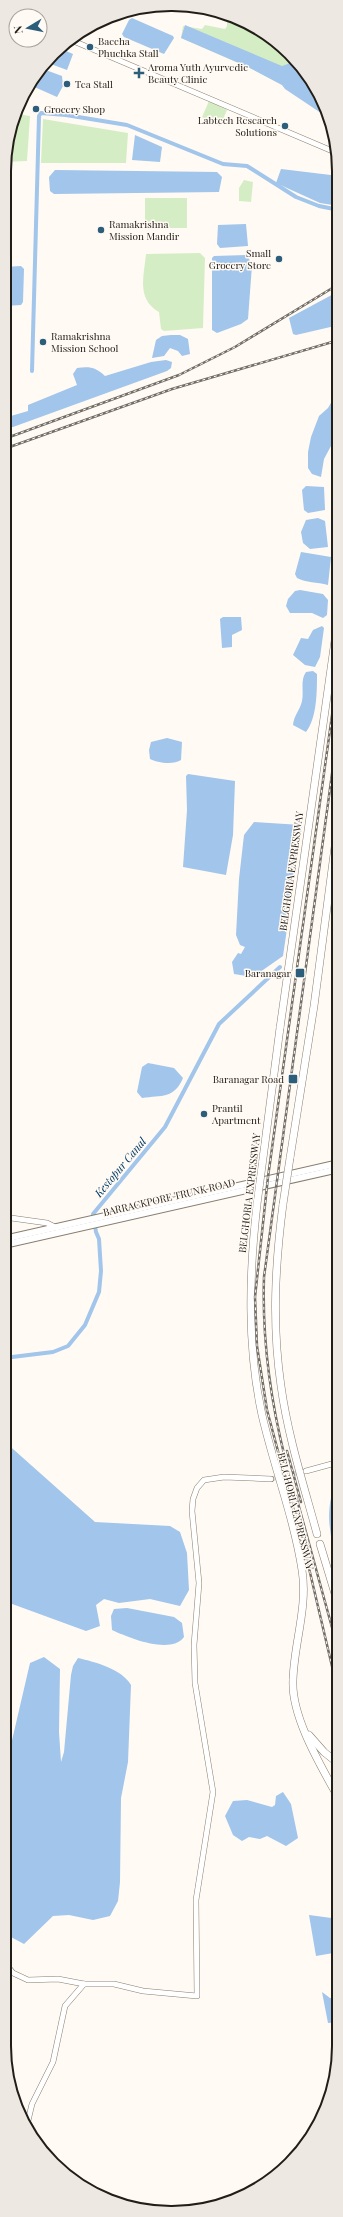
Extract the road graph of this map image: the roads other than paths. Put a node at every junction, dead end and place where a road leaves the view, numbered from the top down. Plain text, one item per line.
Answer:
1 (76, 42) edge
2 (331, 150) edge
3 (332, 660) edge
4 (332, 867) edge
5 (332, 1166) edge
6 (332, 1170) edge
7 (11, 1217) edge
8 (99, 1220) junction
9 (58, 1230) junction
10 (11, 1238) edge
11 (11, 1243) edge
12 (332, 1464) edge
13 (306, 1471) tunnel mouth
14 (271, 1479) tunnel mouth
15 (317, 1534) dead end
16 (320, 1544) dead end
17 (332, 1584) edge
18 (303, 1724) junction
19 (332, 1758) edge
20 (332, 1786) edge
21 (11, 1971) edge
22 (84, 1984) junction
23 (29, 2118) edge

1 - 2 street
3 - 18 highway, BELGHORIA EXPRESSWAY, bridge
4 - 15 highway, BELGHORIA EXPRESSWAY, bridge
5 - 8 main road, BARRACKPORE TRUNK ROAD
6 - 8 main road, BARRACKPORE TRUNK ROAD
7 - 9 street
8 - 9 main road, BARRACKPORE TRUNK ROAD
9 - 10 main road, BARRACKPORE TRUNK ROAD
9 - 11 main road, BARRACKPORE TRUNK ROAD
12 - 13 street
14 - 22 street
16 - 17 highway, BELGHORIA EXPRESSWAY
18 - 19 highway
18 - 20 highway
21 - 22 street
22 - 23 street

